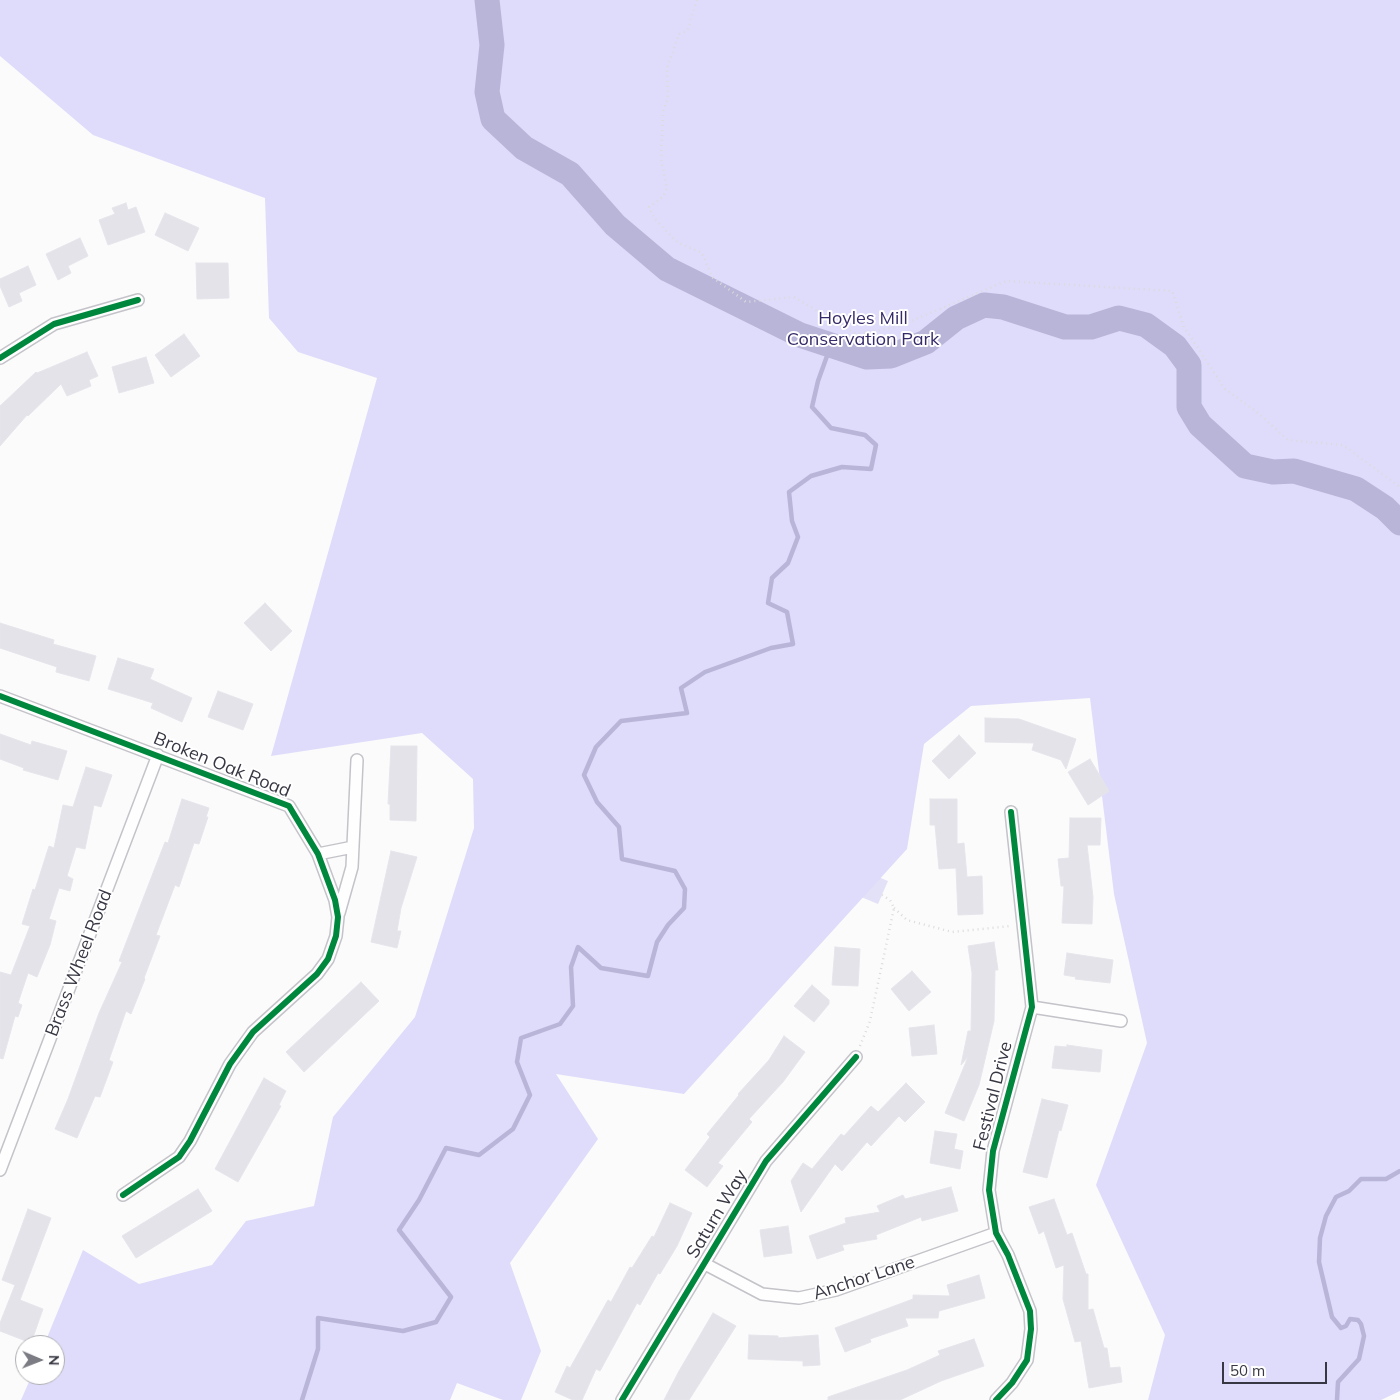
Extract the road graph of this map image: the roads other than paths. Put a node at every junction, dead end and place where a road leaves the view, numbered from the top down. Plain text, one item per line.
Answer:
1 (138, 300) dead end
2 (0, 358) edge
3 (0, 696) edge
4 (158, 755) junction
5 (357, 760) dead end
6 (1012, 812) dead end
7 (353, 847) junction
8 (318, 854) junction
9 (338, 917) junction
10 (1032, 1007) junction
11 (1121, 1021) dead end
12 (856, 1057) road end
13 (3, 1152) edge
14 (0, 1170) edge
15 (122, 1195) dead end
16 (996, 1233) junction
17 (704, 1264) junction
18 (622, 1400) edge
19 (996, 1400) edge

1 - 2 street
3 - 4 street, Broken Oak Road
4 - 8 street, Broken Oak Road
4 - 13 street, Brass Wheel Road
5 - 7 street
6 - 10 street, Festival Drive
7 - 8 street
7 - 9 street
8 - 9 street, Broken Oak Road
9 - 15 street, Broken Oak Road
10 - 11 street
10 - 16 street, Festival Drive
12 - 17 street, Saturn Way
13 - 14 street, Brass Wheel Road
16 - 17 street, Anchor Lane
16 - 19 street, Festival Drive
17 - 18 street, Saturn Way

